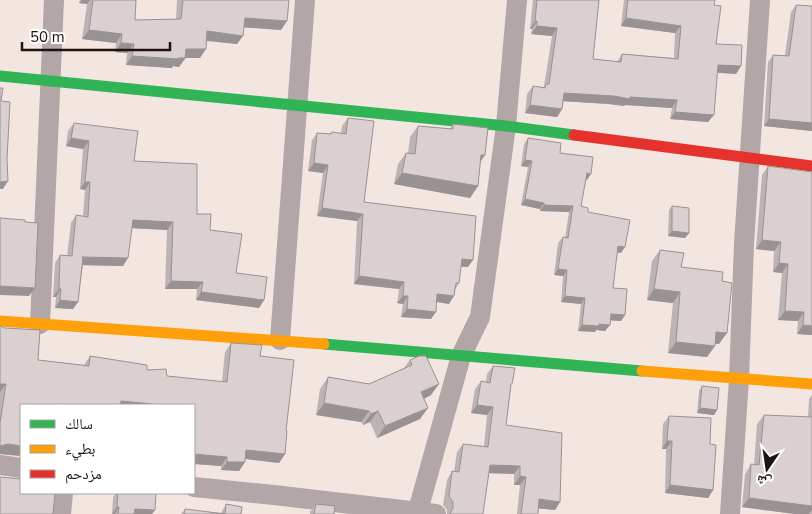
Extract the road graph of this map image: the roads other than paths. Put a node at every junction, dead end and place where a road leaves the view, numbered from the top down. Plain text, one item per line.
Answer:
1 (54, 0) edge
2 (305, 0) edge
3 (517, 0) edge
4 (760, 0) edge
5 (0, 76) edge
6 (50, 81) junction
7 (297, 106) junction
8 (506, 126) junction
9 (749, 158) junction
10 (812, 166) edge
11 (0, 321) edge
12 (40, 324) junction
13 (280, 340) junction
14 (461, 356) junction
15 (739, 379) junction
16 (812, 384) edge
17 (0, 465) edge
18 (20, 468) edge
19 (195, 487) edge
20 (63, 494) edge
21 (423, 513) edge
22 (61, 514) edge
23 (730, 514) edge

1 - 6 street
2 - 7 street
3 - 8 street
4 - 9 street
5 - 6 street
6 - 7 street
6 - 12 street
7 - 8 street
7 - 13 street
8 - 9 street
8 - 14 street
9 - 10 street
9 - 15 street
11 - 12 street
12 - 13 street
13 - 14 street
14 - 15 street
14 - 21 street
15 - 16 street
15 - 23 street
17 - 18 street
19 - 21 street
20 - 22 street

